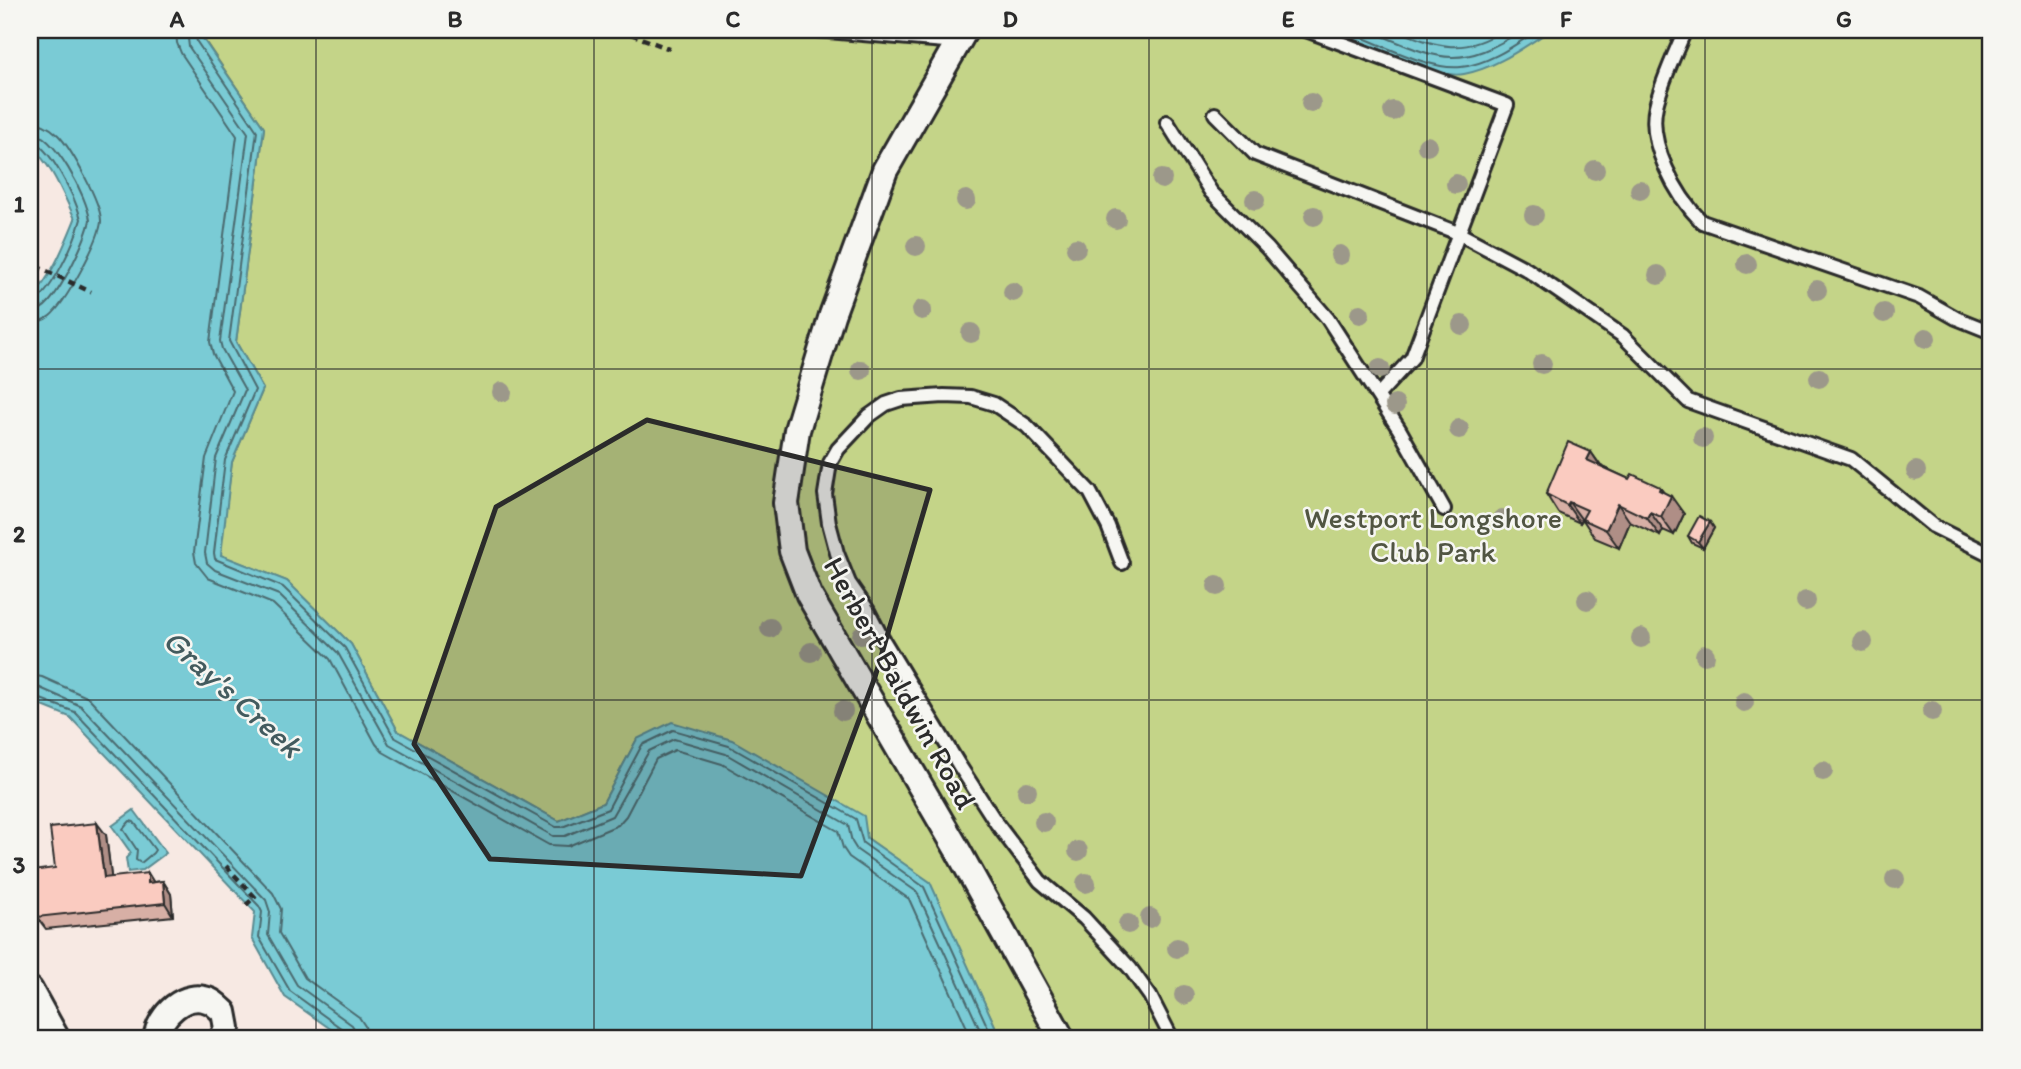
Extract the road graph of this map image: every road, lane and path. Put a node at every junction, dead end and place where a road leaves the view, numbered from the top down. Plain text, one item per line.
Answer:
1 (620, 30) edge
2 (816, 30) edge
3 (1306, 30) edge
4 (1685, 30) edge
5 (961, 36) edge
6 (670, 49) dead end
7 (1215, 114) dead end
8 (1167, 122) dead end
9 (1458, 233) junction
10 (36, 266) dead end
11 (91, 292) dead end
12 (1991, 332) edge
13 (1378, 395) junction
14 (1444, 509) dead end
15 (1991, 555) edge
16 (1122, 563) dead end
17 (226, 866) dead end
18 (246, 905) dead end
19 (30, 990) edge
20 (57, 1039) edge
21 (156, 1039) edge
22 (222, 1039) edge
23 (1062, 1039) edge
24 (1172, 1039) edge

1 - 6 path
2 - 5 lane
3 - 9 lane
4 - 12 lane
5 - 23 street, Herbert Baldwin Road
7 - 9 lane
8 - 13 lane
9 - 13 lane
9 - 15 lane
10 - 11 path
13 - 14 lane
16 - 24 lane
17 - 18 path
19 - 20 street
21 - 22 street

